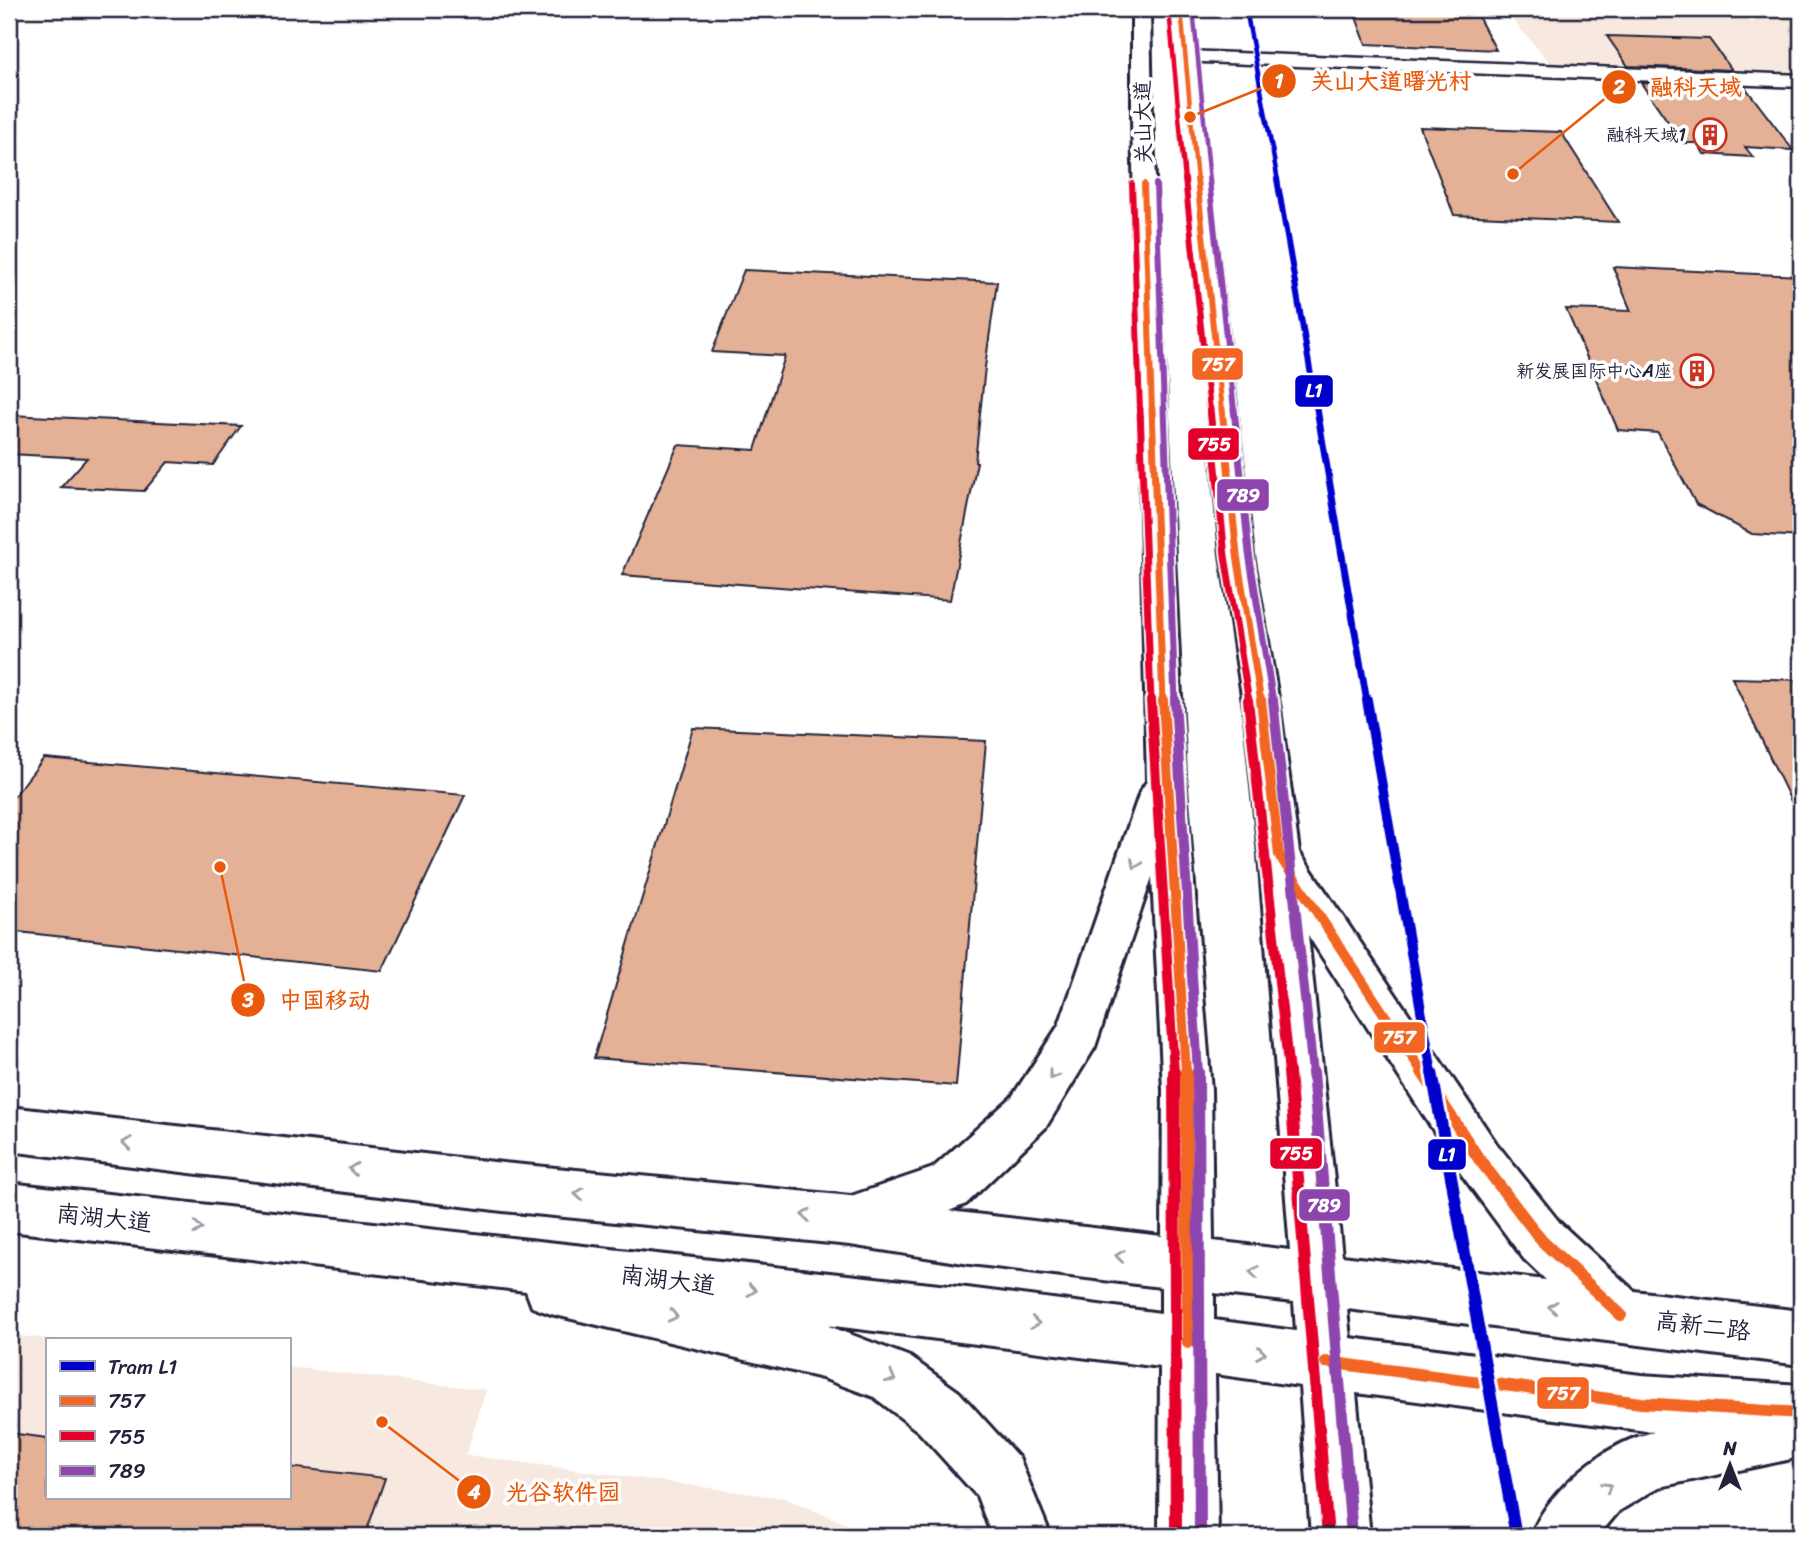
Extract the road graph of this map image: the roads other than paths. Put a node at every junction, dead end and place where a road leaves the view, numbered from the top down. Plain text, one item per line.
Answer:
1 (1141, 9) edge
2 (1181, 9) edge
3 (1186, 63) junction
4 (1801, 81) edge
5 (1801, 93) edge
6 (1166, 776) junction
7 (1279, 855) junction
8 (9, 1129) edge
9 (9, 1207) edge
10 (850, 1220) junction
11 (368, 1246) junction
12 (1187, 1264) junction
13 (1319, 1279) junction
14 (1621, 1315) junction
15 (1801, 1338) edge
16 (1188, 1343) junction
17 (1326, 1362) junction
18 (1801, 1413) edge
19 (1801, 1429) edge
20 (1021, 1536) edge
21 (1188, 1536) edge
22 (1340, 1536) edge
23 (1560, 1536) edge

1 - 6 main road, 关山大道
2 - 3 main road
3 - 4 street
3 - 5 street
3 - 7 main road
6 -> 10 main road
6 - 12 main road, 关山大道
7 - 13 main road
7 - 14 main road
10 -> 8 main road
9 -> 11 main road, 南湖大道
12 -> 10 main road
11 -> 16 main road, 南湖大道
11 -> 20 main road
13 -> 12 main road, 高新二路
12 - 16 main road, 关山大道
14 -> 13 main road, 高新二路
13 - 17 main road
14 - 15 main road, 高新二路
16 -> 17 main road, 南湖大道
16 - 21 main road, 关山大道
17 - 18 main road
17 - 22 main road
23 -> 19 main road

